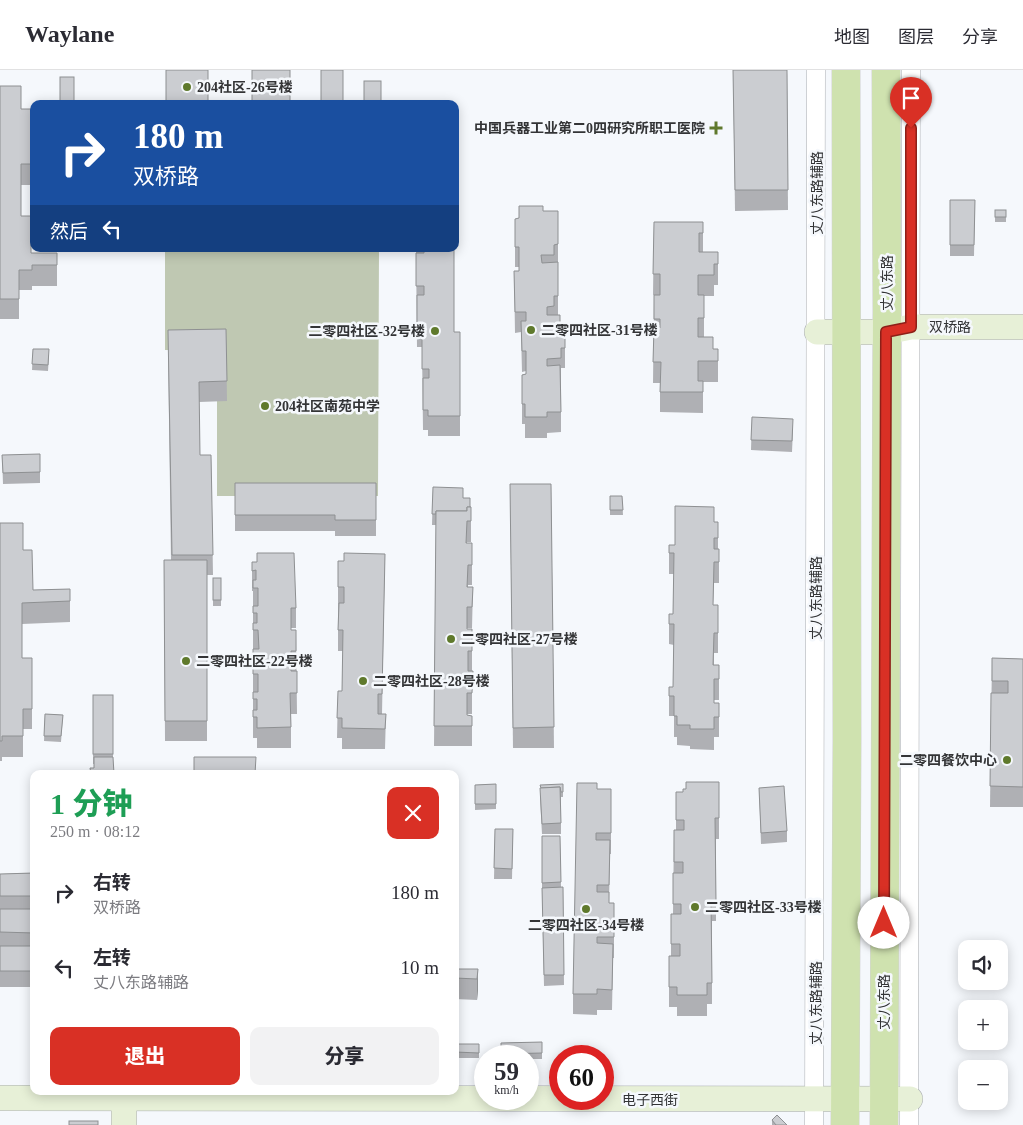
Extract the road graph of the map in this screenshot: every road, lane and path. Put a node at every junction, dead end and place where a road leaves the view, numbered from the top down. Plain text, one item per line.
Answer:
1 (816, 70) edge
2 (846, 70) edge
3 (886, 70) edge
4 (911, 70) edge
5 (1023, 327) edge
6 (898, 330) junction
7 (817, 332) junction
8 (847, 332) junction
9 (0, 1098) edge
10 (124, 1099) junction
11 (813, 1100) junction
12 (892, 1108) edge
13 (845, 1112) edge
14 (124, 1125) edge
15 (814, 1125) edge
16 (909, 1125) edge

1 - 7 street, 丈八东路辅路
2 - 8 main road
3 - 6 main road, 丈八东路
4 - 6 street
5 - 6 street, 双桥路
6 - 8 street, 双桥路
6 - 12 main road, 丈八东路
7 - 8 street, 双桥路
7 - 11 street, 丈八东路辅路
8 - 13 main road
9 - 10 street, 电子西街
10 - 11 street, 电子西街
10 - 14 street
11 - 13 street, 电子西街
11 - 15 street, 丈八东路辅路
12 - 13 street, 电子西街
12 - 16 street

